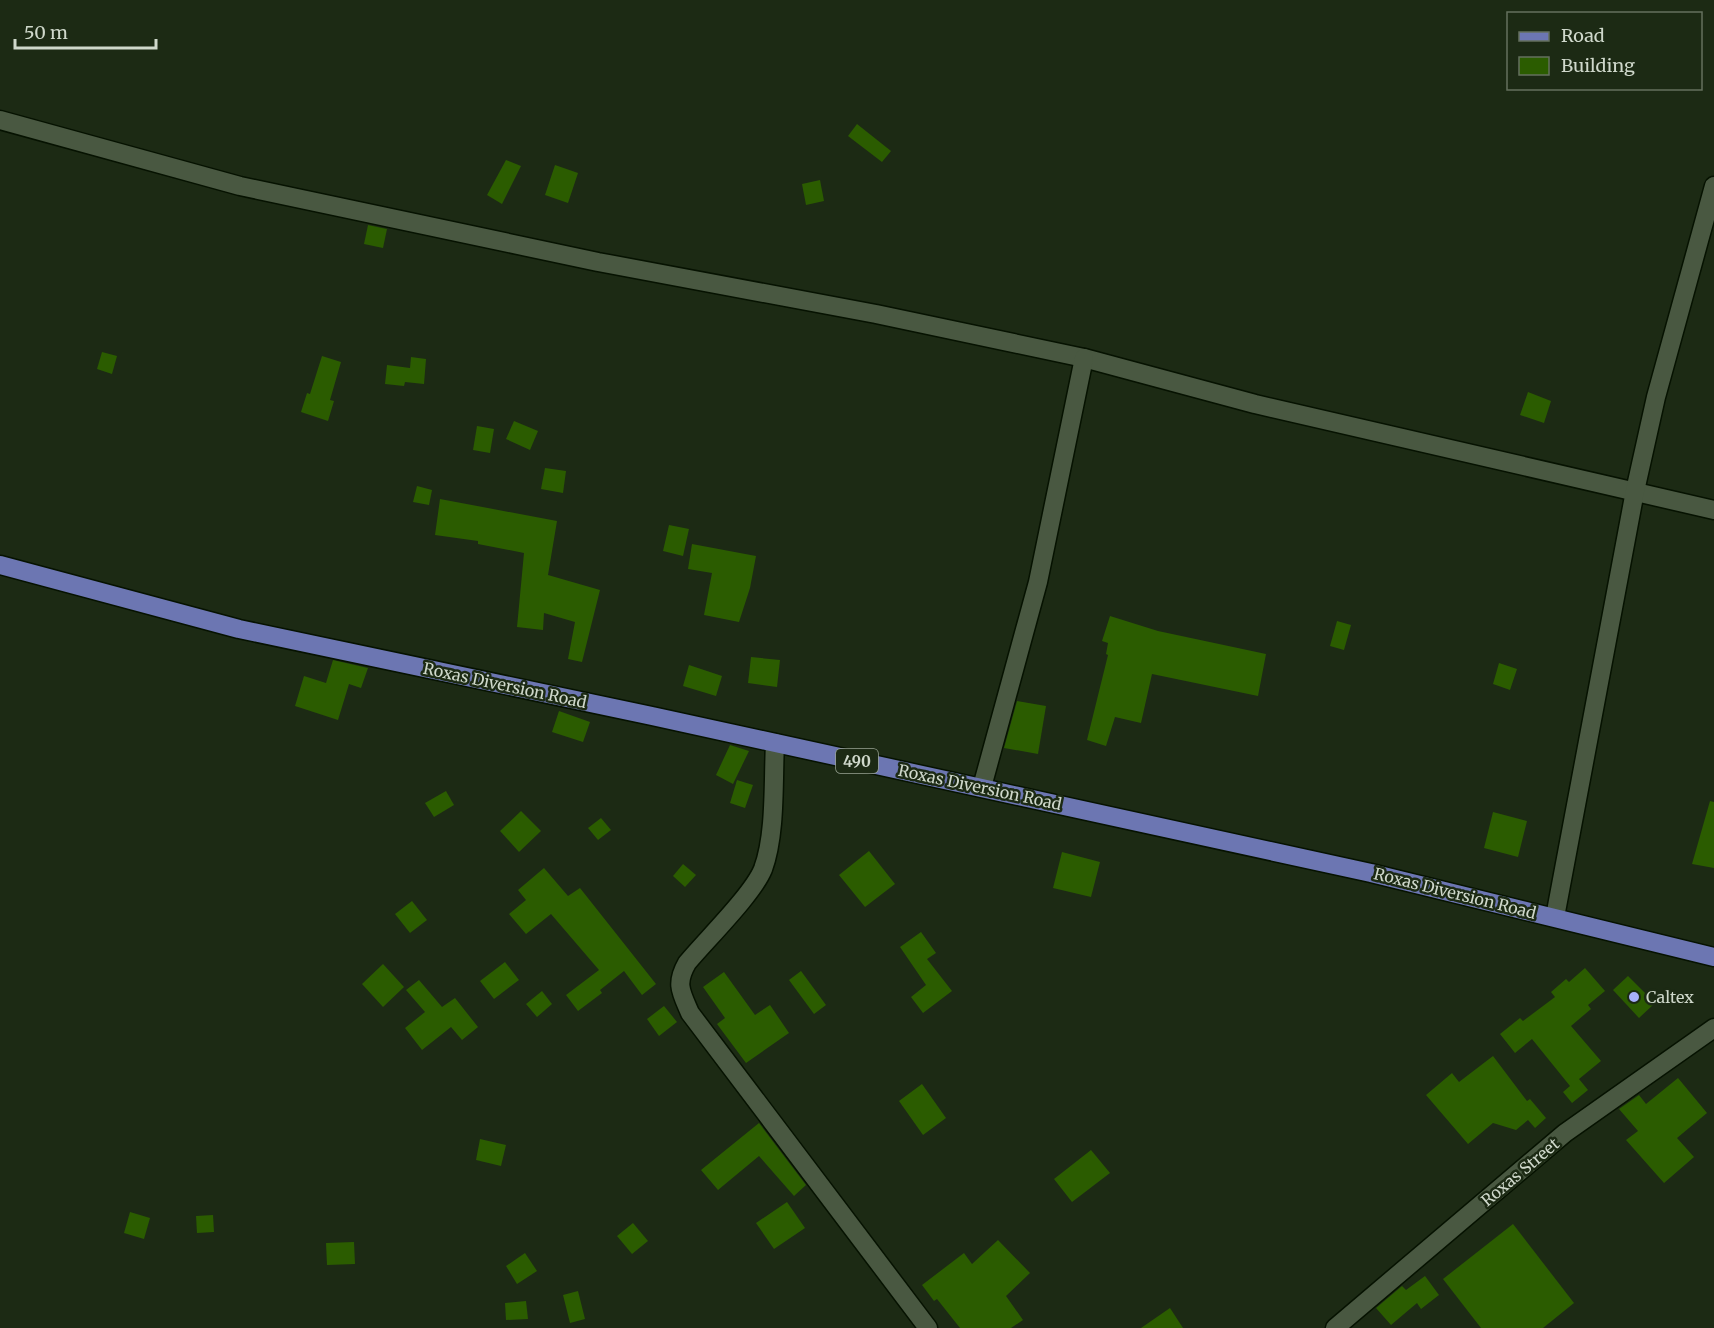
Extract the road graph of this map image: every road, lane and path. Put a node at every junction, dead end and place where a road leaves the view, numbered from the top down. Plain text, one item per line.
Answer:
1 (0, 120) edge
2 (1714, 186) edge
3 (1084, 358) junction
4 (1635, 491) junction
5 (1714, 510) edge
6 (0, 565) edge
7 (775, 743) junction
8 (982, 787) junction
9 (1555, 917) junction
10 (1714, 957) edge
11 (1714, 1028) edge
12 (928, 1328) edge
13 (1335, 1328) edge

1 - 3 street
2 - 4 street
3 - 4 street
3 - 8 street
4 - 5 street
4 - 9 street
6 - 7 main road, Roxas Diversion Road / 490
7 - 8 main road, Roxas Diversion Road / 490
7 - 12 street
8 - 9 main road, Roxas Diversion Road / 490
9 - 10 main road, Roxas Diversion Road / 490
11 - 13 street, Roxas Street

